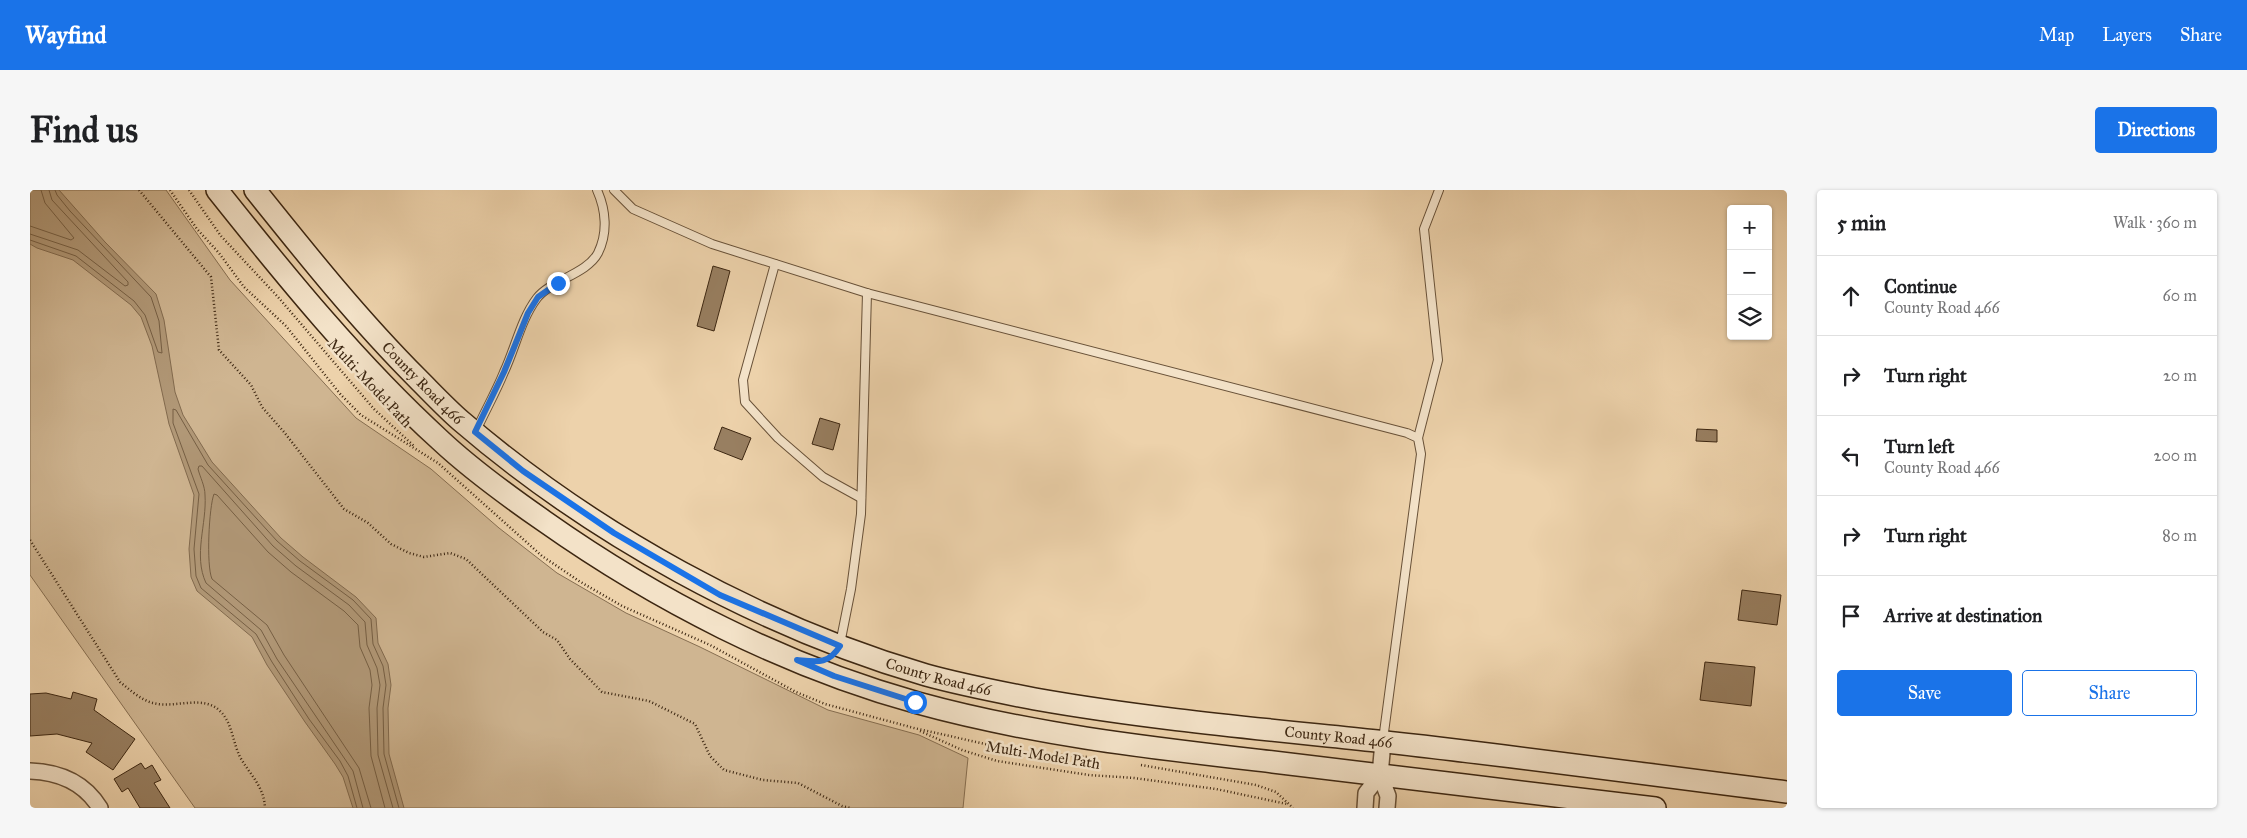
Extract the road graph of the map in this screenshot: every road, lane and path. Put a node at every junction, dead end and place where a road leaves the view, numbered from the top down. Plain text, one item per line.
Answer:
1 (139, 190) edge
2 (170, 190) edge
3 (189, 190) edge
4 (217, 190) edge
5 (255, 190) edge
6 (597, 190) edge
7 (614, 190) edge
8 (1439, 190) edge
9 (775, 264) junction
10 (866, 293) junction
11 (475, 432) junction
12 (1418, 438) junction
13 (861, 498) junction
14 (30, 540) edge
15 (840, 646) junction
16 (797, 660) junction
17 (1383, 742) junction
18 (1091, 758) dead end
19 (1135, 764) dead end
20 (30, 771) edge
21 (1380, 775) junction
22 (1787, 792) edge
23 (1289, 804) junction
24 (100, 808) edge
25 (265, 808) edge
26 (851, 808) edge
27 (1293, 808) edge
28 (1365, 808) edge
29 (1387, 808) edge
30 (1655, 808) edge

1 - 26 path
2 - 3 path, Multi-Model Path
4 - 16 main road, County Road 466
5 - 11 main road, County Road 466
6 - 11 lane
7 - 9 lane
8 - 12 lane
9 - 10 lane
9 - 13 lane
10 - 12 lane
10 - 13 lane
11 - 15 main road, County Road 466
12 - 17 lane
13 - 15 lane
14 - 25 path
15 - 16 main road
15 - 17 main road, County Road 466
16 - 21 main road, County Road 466
17 - 21 street
17 - 22 main road, County Road 466
18 - 23 path, Multi-Model Path
19 - 23 path
20 - 24 street
21 - 28 street
21 - 29 street
21 - 30 main road, County Road 466
23 - 27 path

